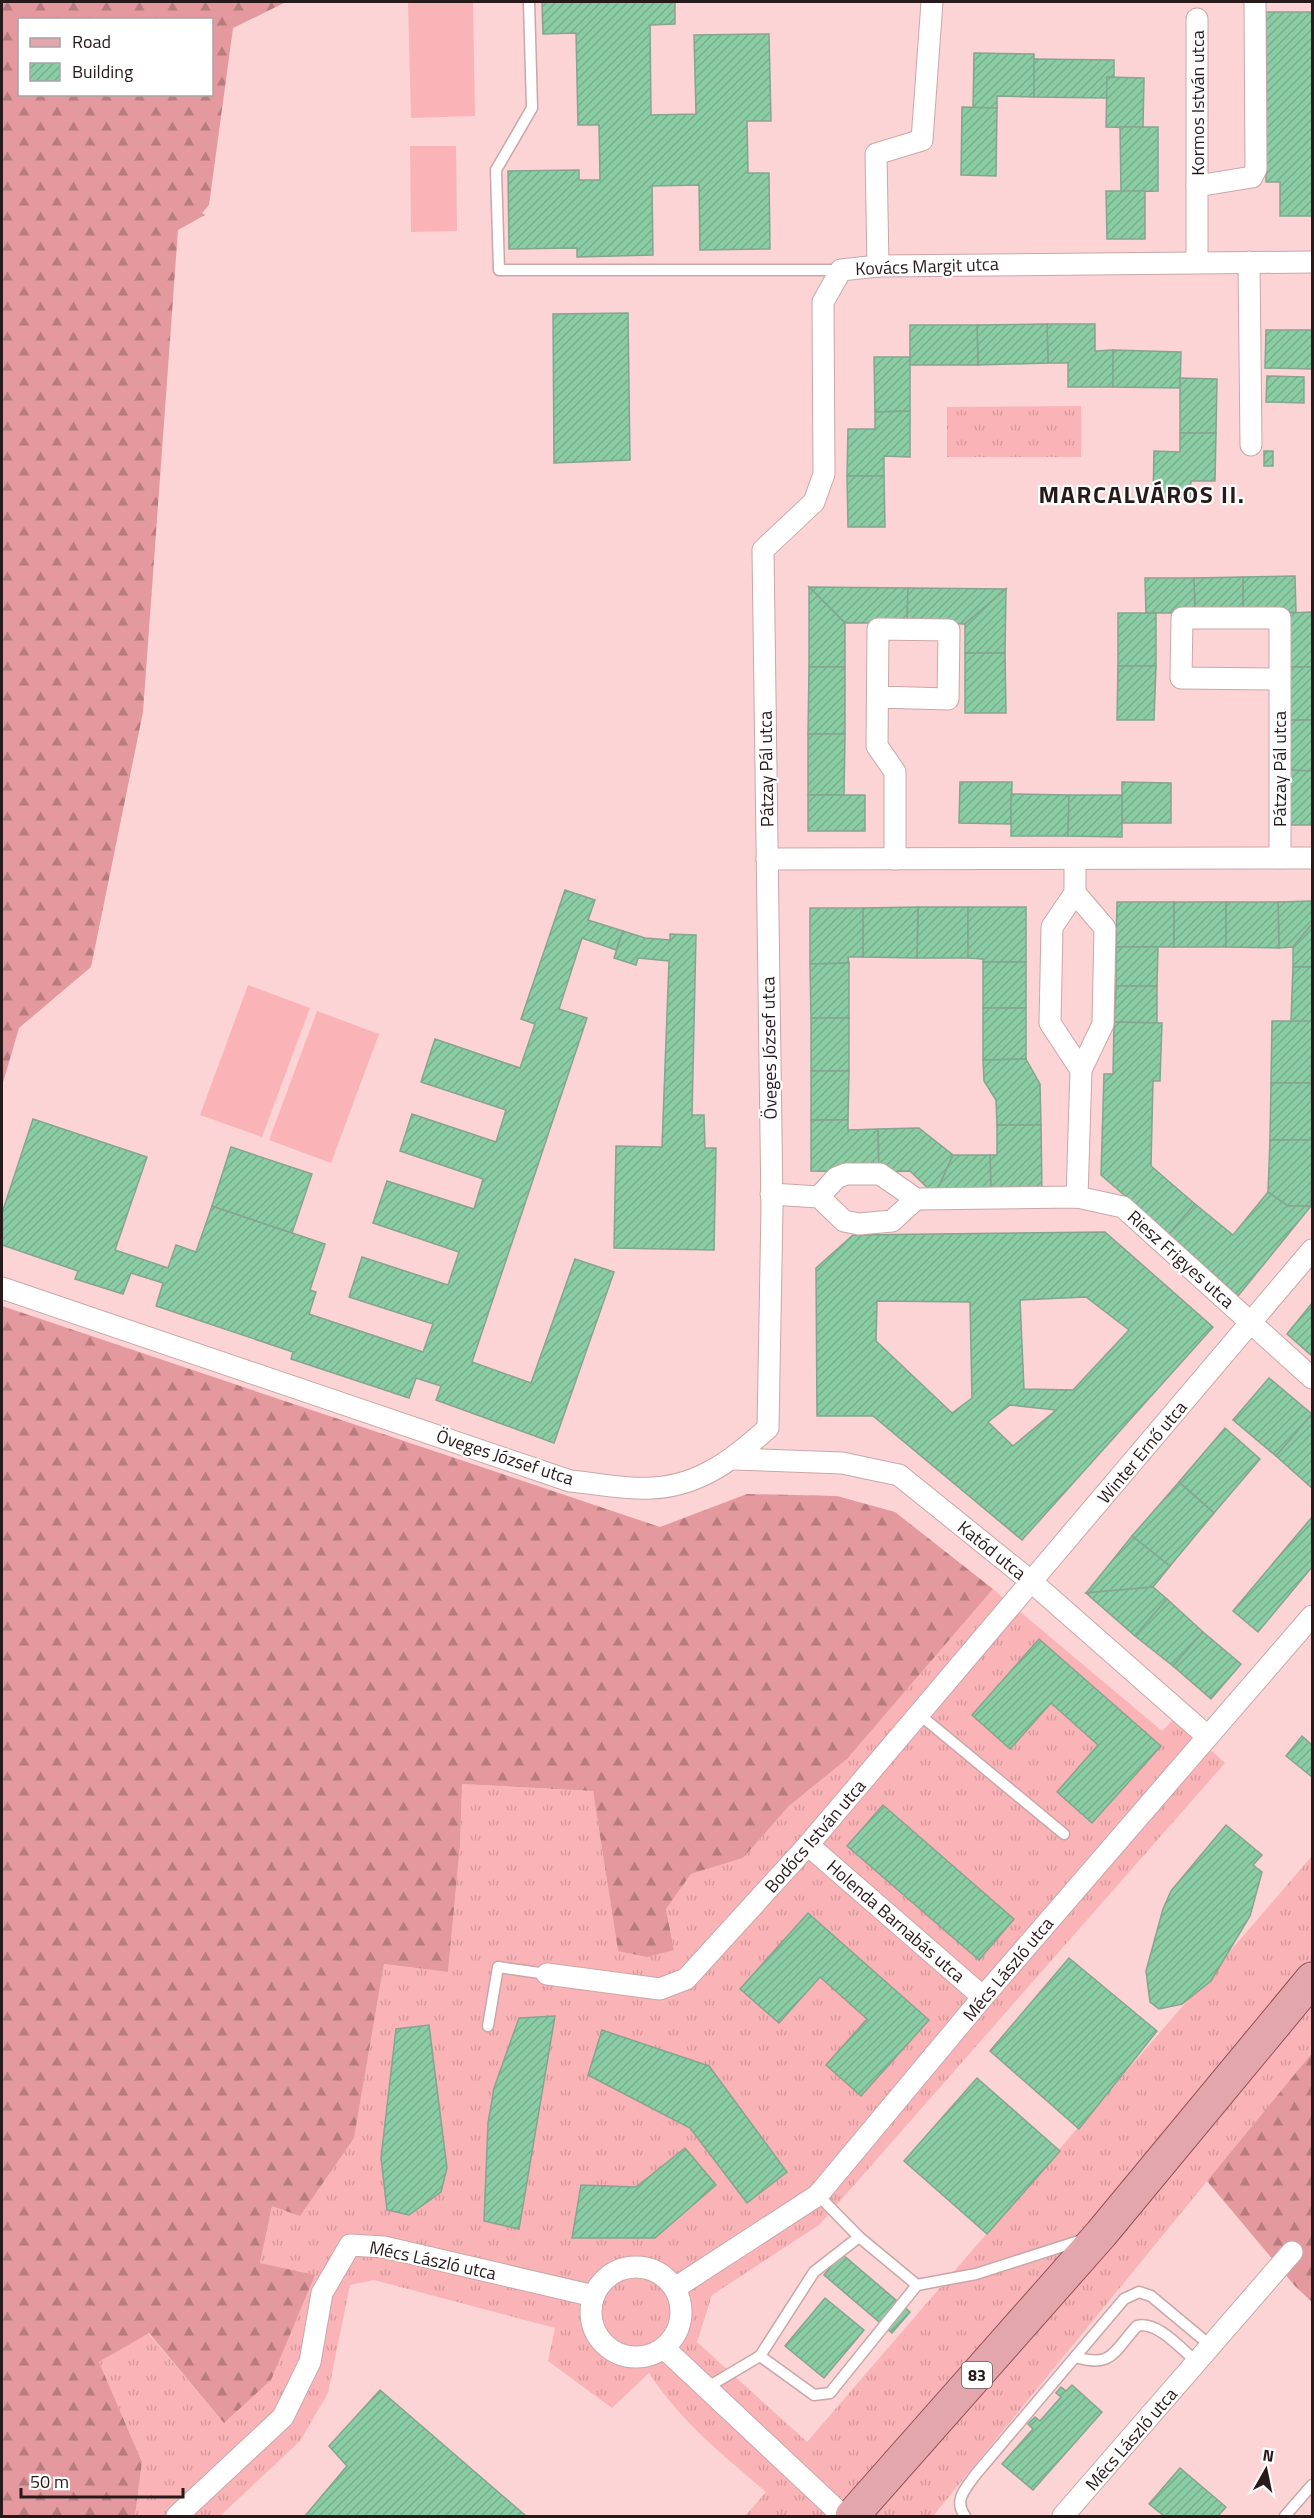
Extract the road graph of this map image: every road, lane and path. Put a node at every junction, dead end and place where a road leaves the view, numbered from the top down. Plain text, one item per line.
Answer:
1 (529, 2) edge
2 (932, 2) edge
3 (1255, 2) edge
4 (1197, 19) dead end
5 (1197, 186) junction
6 (1197, 262) junction
7 (1249, 262) junction
8 (1312, 262) edge
9 (878, 266) junction
10 (841, 270) junction
11 (1251, 445) dead end
12 (763, 550) joint
13 (1280, 679) junction
14 (878, 697) junction
15 (1280, 858) junction
16 (1312, 858) edge
17 (767, 859) junction
18 (895, 859) junction
19 (1075, 860) junction
20 (1075, 893) junction
21 (1081, 1070) junction
22 (771, 1194) junction
23 (819, 1197) junction
24 (1077, 1197) junction
25 (916, 1199) junction
26 (1312, 1250) edge
27 (2, 1288) edge
28 (1251, 1321) junction
29 (1312, 1378) edge
30 (734, 1459) junction
31 (1033, 1583) junction
32 (1312, 1616) edge
33 (920, 1715) junction
34 (1207, 1736) junction
35 (1064, 1834) dead end
36 (808, 1845) junction
37 (547, 1974) joint
38 (1312, 1979) edge
39 (983, 1997) junction
40 (488, 2026) dead end
41 (818, 2195) junction
42 (1101, 2234) junction
43 (859, 2236) junction
44 (1292, 2252) dead end
45 (917, 2285) junction
46 (675, 2288) junction
47 (594, 2296) junction
48 (1211, 2346) junction
49 (664, 2348) junction
50 (759, 2356) junction
51 (1075, 2357) junction
52 (1197, 2362) junction
53 (706, 2388) junction
54 (1312, 2485) edge
55 (177, 2517) edge
56 (843, 2517) edge
57 (852, 2517) edge
58 (965, 2517) edge
59 (1064, 2517) edge
60 (1286, 2517) edge

1 - 10 lane
2 - 9 street
3 - 5 street, Kormos István utca
4 - 5 street, Kormos István utca
5 - 6 street, Kormos István utca
6 - 7 street, Kovács Margit utca
6 - 9 street, Kovács Margit utca
7 - 8 street, Kovács Margit utca
7 - 11 street
9 - 10 street, Kovács Margit utca
10 - 12 street, Kovács Margit utca
12 - 17 street, Pátzay Pál utca
13 - 13 street, Pátzay Pál utca
13 - 15 street, Pátzay Pál utca
14 - 14 street
14 - 18 street
15 - 16 street
15 - 19 street
17 - 18 street
17 - 22 street, Öveges József utca
18 - 19 street
19 - 20 street
20 - 21 street
20 - 21 street
21 - 24 street
22 - 23 street
22 - 30 street, Öveges József utca
23 - 25 street
23 - 25 street
24 - 25 street, Riesz Frigyes utca
24 - 28 street, Riesz Frigyes utca
26 - 28 street, Winter Ernő utca
27 - 30 street, Öveges József utca
28 - 29 street, Riesz Frigyes utca
28 - 31 street, Winter Ernő utca
30 - 31 street, Katód utca
31 - 33 street, Bodócs István utca
31 - 34 street, Katód utca
32 - 34 street, Mécs László utca
33 - 35 lane
33 - 36 street, Bodócs István utca
34 - 39 street, Mécs László utca
36 - 37 street, Bodócs István utca
36 - 39 street, Holenda Barnabás utca
37 - 40 lane
38 - 42 main road, 83
39 - 41 street, Mécs László utca
41 - 43 lane
41 - 46 street, Mécs László utca
42 - 45 lane
42 - 57 main road, 83
43 - 45 lane
43 - 50 lane
44 - 48 street, Mécs László utca
45 - 50 lane
46 - 47 street
46 - 49 street
47 - 49 street
47 - 55 street, Mécs László utca
48 - 51 lane
48 - 52 street, Mécs László utca
49 - 53 street
50 - 53 lane
51 - 52 lane
51 - 58 lane
52 - 59 street, Mécs László utca
53 - 56 street
54 - 60 lane

